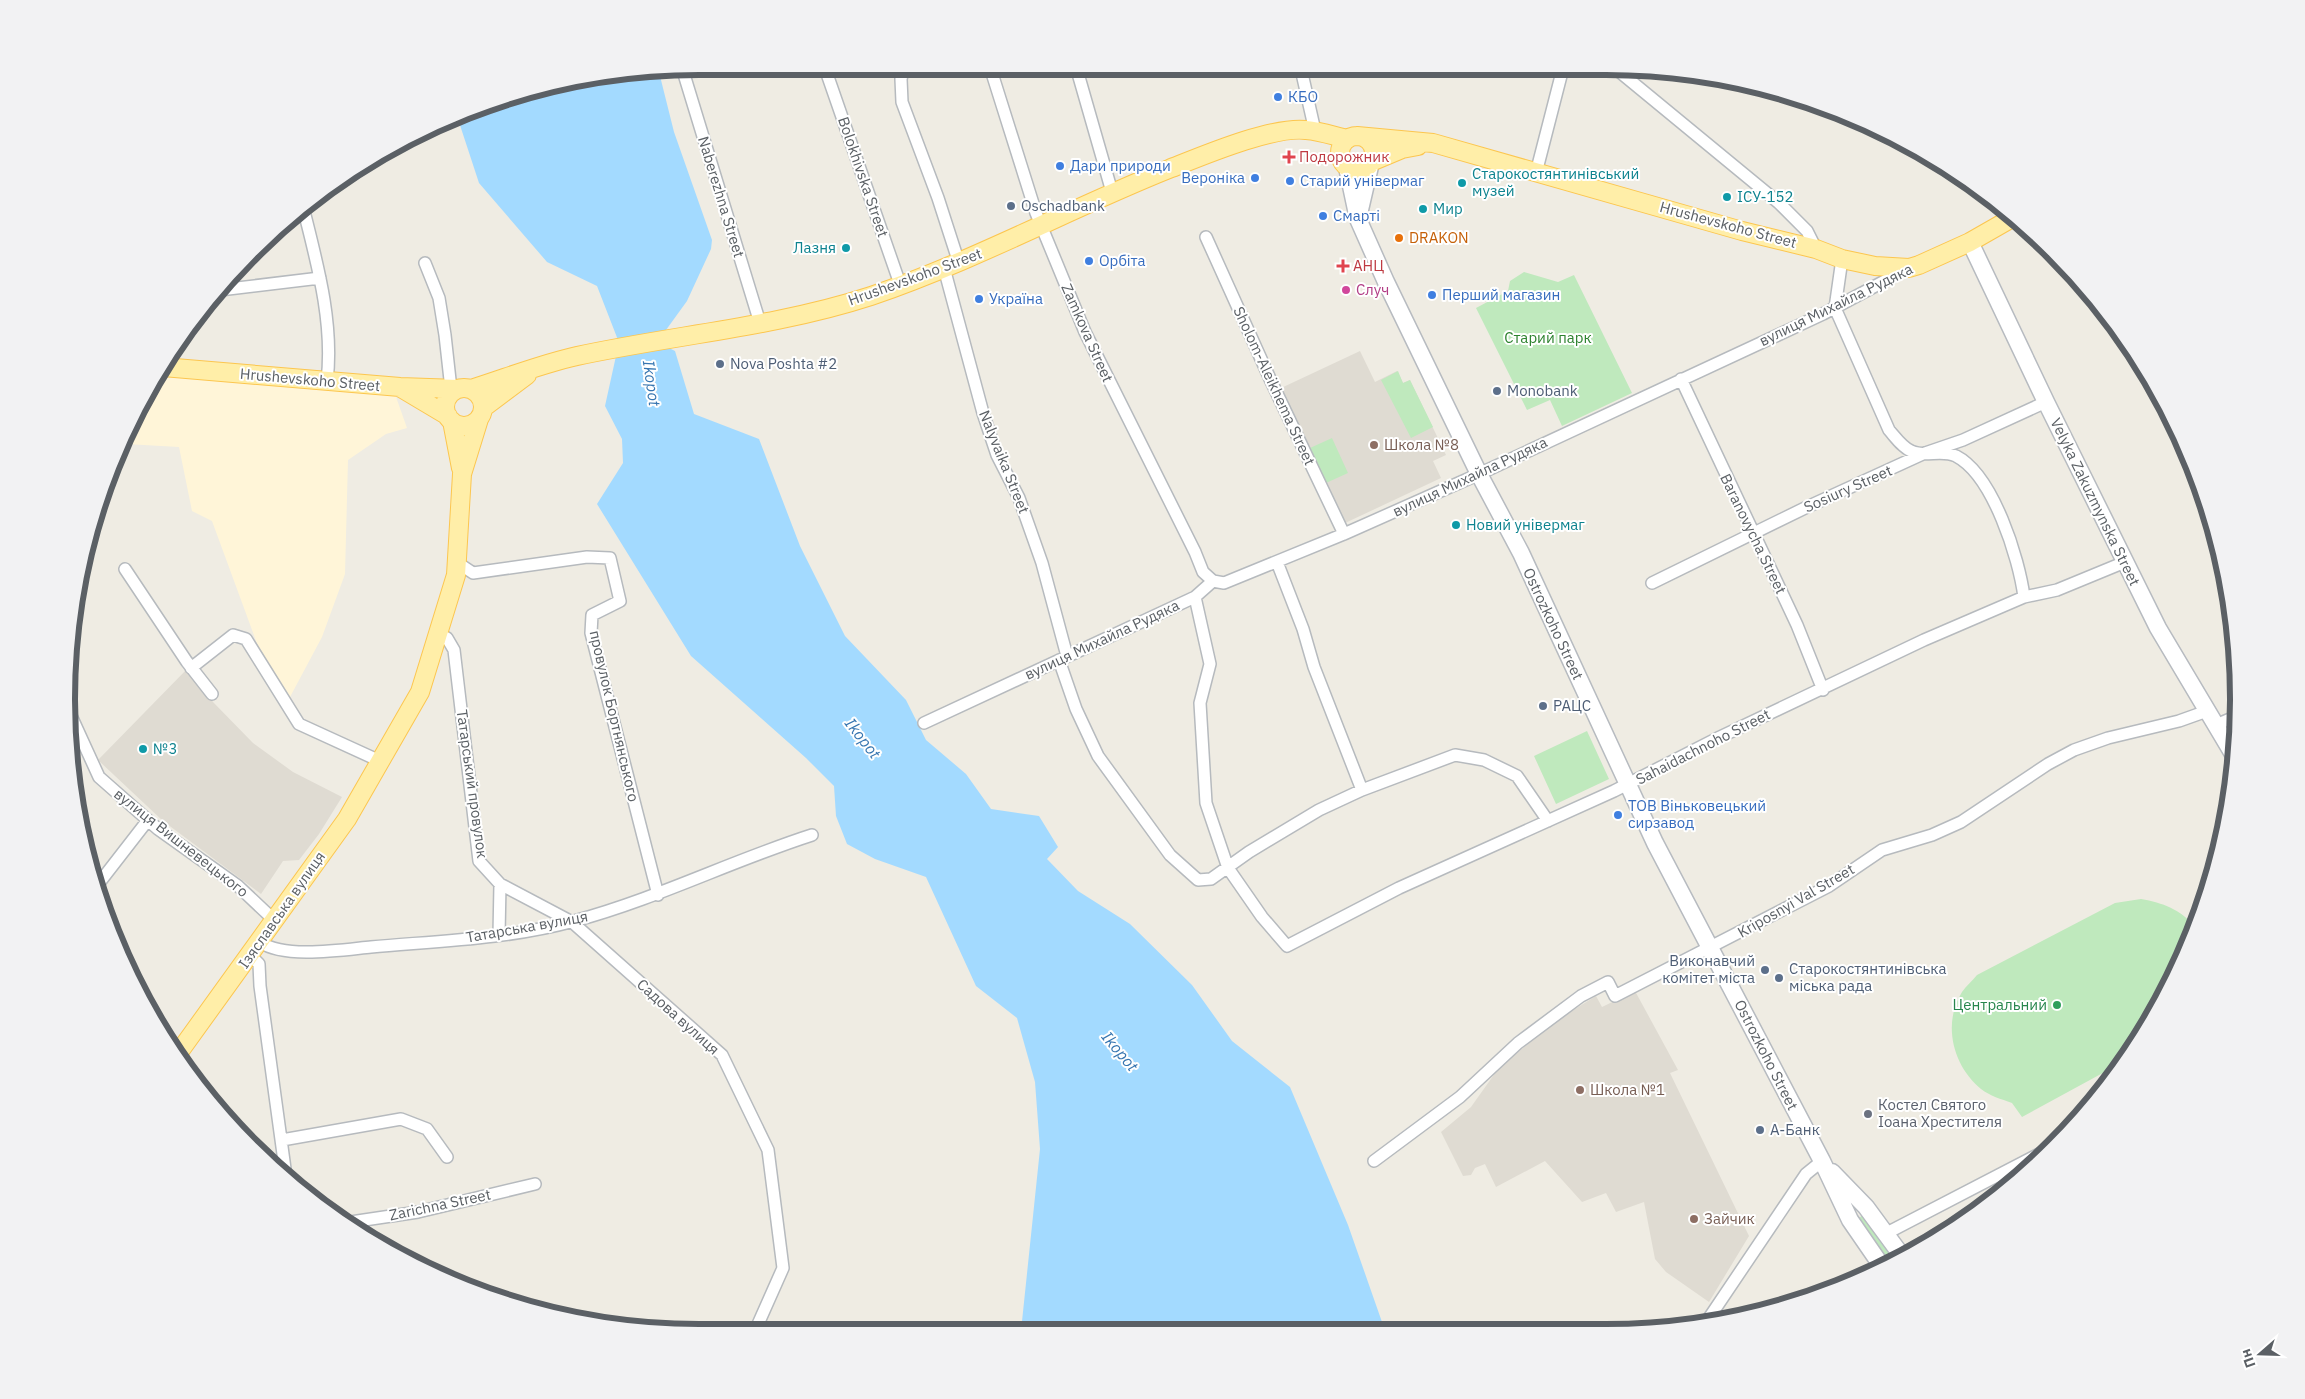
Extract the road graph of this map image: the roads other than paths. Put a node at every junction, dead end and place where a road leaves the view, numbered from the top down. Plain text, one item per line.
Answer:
1 (684, 75) edge
2 (827, 75) edge
3 (902, 75) edge
4 (993, 75) edge
5 (1078, 75) edge
6 (1303, 75) edge
7 (1561, 75) edge
8 (1624, 75) edge
9 (1315, 131) junction
10 (1352, 138) junction
11 (1433, 143) junction
12 (1371, 162) junction
13 (1345, 165) junction
14 (1536, 172) junction
15 (1112, 192) junction
16 (305, 216) edge
17 (1358, 218) junction
18 (2006, 221) edge
19 (1041, 227) junction
20 (1206, 237) dead end
21 (1970, 242) junction
22 (1816, 249) junction
23 (1842, 259) junction
24 (424, 263) dead end
25 (951, 265) junction
26 (1909, 268) junction
27 (320, 278) junction
28 (900, 284) junction
29 (229, 289) edge
30 (1835, 308) junction
31 (760, 323) junction
32 (537, 367) junction
33 (171, 368) edge
34 (1681, 380) junction
35 (327, 381) junction
36 (400, 387) junction
37 (460, 389) junction
38 (2046, 402) junction
39 (481, 414) junction
40 (450, 418) junction
41 (1925, 453) junction
42 (462, 474) junction
43 (1479, 474) junction
44 (1344, 534) junction
45 (1754, 534) junction
46 (1277, 562) junction
47 (2125, 562) junction
48 (458, 563) junction
49 (125, 569) dead end
50 (1213, 581) junction
51 (1652, 583) dead end
52 (1195, 597) junction
53 (2024, 597) junction
54 (438, 634) junction
55 (1063, 658) junction
56 (191, 668) junction
57 (1823, 690) junction
58 (212, 694) dead end
59 (2207, 711) junction
60 (2230, 719) edge
61 (924, 723) dead end
62 (2216, 725) junction
63 (76, 727) edge
64 (2228, 746) edge
65 (380, 761) junction
66 (1627, 785) junction
67 (1362, 790) junction
68 (148, 820) junction
69 (1548, 821) junction
70 (812, 835) dead end
71 (1228, 868) junction
72 (102, 880) edge
73 (500, 884) junction
74 (658, 895) junction
75 (274, 920) junction
76 (572, 922) junction
77 (499, 935) junction
78 (255, 949) junction
79 (1710, 949) junction
80 (182, 1049) edge
81 (282, 1140) junction
82 (447, 1157) dead end
83 (1374, 1161) dead end
84 (1822, 1161) junction
85 (2024, 1162) edge
86 (285, 1166) edge
87 (535, 1184) dead end
88 (1866, 1207) junction
89 (1850, 1220) junction
90 (356, 1221) edge
91 (1885, 1234) junction
92 (1898, 1251) edge
93 (1879, 1261) edge
94 (1712, 1315) edge
95 (758, 1324) edge

1 - 31 street, Naberezhna Street
2 - 28 street, Bolokhivska Street
3 - 25 street, Nalyvaika Street
4 - 19 street, Zamkova Street
5 - 15 street
6 - 9 street
7 - 14 street
8 - 22 street
9 - 10 main road, Hrushevskoho Street
9 - 13 main road
9 - 15 main road, Hrushevskoho Street
10 - 11 main road, Hrushevskoho Street
10 - 12 main road
10 - 13 main road
11 - 12 main road, Hrushevskoho Street
11 - 14 main road, Hrushevskoho Street
12 - 13 main road
12 - 17 main road
13 - 17 main road, Ostrozkoho Street
14 - 22 main road, Hrushevskoho Street
15 - 19 main road, Hrushevskoho Street
16 - 27 street
17 - 43 main road, Ostrozkoho Street
18 - 21 main road, вулиця Михайла Рудяка
19 - 25 main road, Hrushevskoho Street
19 - 50 street, Zamkova Street
20 - 44 street, Sholom-Aleikhema Street
21 - 26 main road, вулиця Михайла Рудяка
21 - 38 main road, Velyka Zakuzmynska Street
22 - 23 main road, Hrushevskoho Street
23 - 26 main road, Hrushevskoho Street
23 - 30 street
24 - 37 street
25 - 28 main road, Hrushevskoho Street
25 - 55 street, Nalyvaika Street
26 - 30 street, вулиця Михайла Рудяка
27 - 29 street
27 - 35 street
28 - 31 main road, Hrushevskoho Street
30 - 34 street, вулиця Михайла Рудяка
30 - 41 street
31 - 32 main road, Hrushevskoho Street
32 - 37 main road, Hrushevskoho Street
32 - 39 main road
33 - 35 main road, Hrushevskoho Street
34 - 43 street, вулиця Михайла Рудяка
34 - 45 street, Baranovycha Street
35 - 36 main road, Hrushevskoho Street
36 - 37 main road, Hrushevskoho Street
36 - 40 main road
37 - 39 main road
37 - 40 main road
38 - 41 street, Sosiury Street
38 - 47 main road, Velyka Zakuzmynska Street
39 - 40 main road
39 - 42 main road, Ізяславська вулиця
40 - 42 main road
41 - 45 street, Sosiury Street
41 - 53 street
42 - 48 main road, Ізяславська вулиця
43 - 44 street, вулиця Михайла Рудяка
43 - 66 main road, Ostrozkoho Street
44 - 46 street, вулиця Михайла Рудяка
45 - 51 street, Sosiury Street
45 - 57 street, Baranovycha Street
46 - 50 street, вулиця Михайла Рудяка
46 - 67 street
47 - 53 street, Sahaidachnoho Street
47 - 59 main road, Velyka Zakuzmynska Street
48 - 54 main road, Ізяславська вулиця
48 - 74 street, провулок Бортнянського
49 - 56 street
50 - 52 street, вулиця Михайла Рудяка
52 - 55 street, вулиця Михайла Рудяка
52 - 71 street
53 - 57 street, Sahaidachnoho Street
54 - 65 main road, Ізяславська вулиця
54 - 73 street, Татарський провулок
55 - 61 street, вулиця Михайла Рудяка
55 - 71 street, Nalyvaika Street
56 - 58 street
56 - 65 street
57 - 66 street, Sahaidachnoho Street
59 - 62 main road, Velyka Zakuzmynska Street
59 - 79 street, Kriposnyi Val Street
60 - 62 street
62 - 64 main road, Velyka Zakuzmynska Street
63 - 68 street, вулиця Вишневецького
65 - 75 main road, Ізяславська вулиця
66 - 69 street, Sahaidachnoho Street
66 - 79 main road, Ostrozkoho Street
67 - 69 street, Nalyvaika Street
67 - 71 street, Nalyvaika Street
68 - 72 street
68 - 75 street, вулиця Вишневецького
69 - 71 street, Sahaidachnoho Street
70 - 74 street, Татарська вулиця
73 - 76 street, Татарський провулок
73 - 77 street
74 - 76 street, Татарська вулиця
75 - 78 main road, Ізяславська вулиця
76 - 77 street, Татарська вулиця
76 - 95 street, Садова вулиця
77 - 78 street, Татарська вулиця
78 - 80 main road, Ізяславська вулиця
78 - 81 street
79 - 83 street, Kriposnyi Val Street
79 - 84 main road, Ostrozkoho Street
81 - 82 street
81 - 86 street
84 - 88 main road, Ostrozkoho Street
84 - 89 main road, Ostrozkoho Street
84 - 94 street
85 - 91 street
87 - 90 street, Zarichna Street
88 - 89 main road
88 - 91 main road, Ostrozkoho Street
89 - 93 main road, Ostrozkoho Street
91 - 92 main road, Ostrozkoho Street

